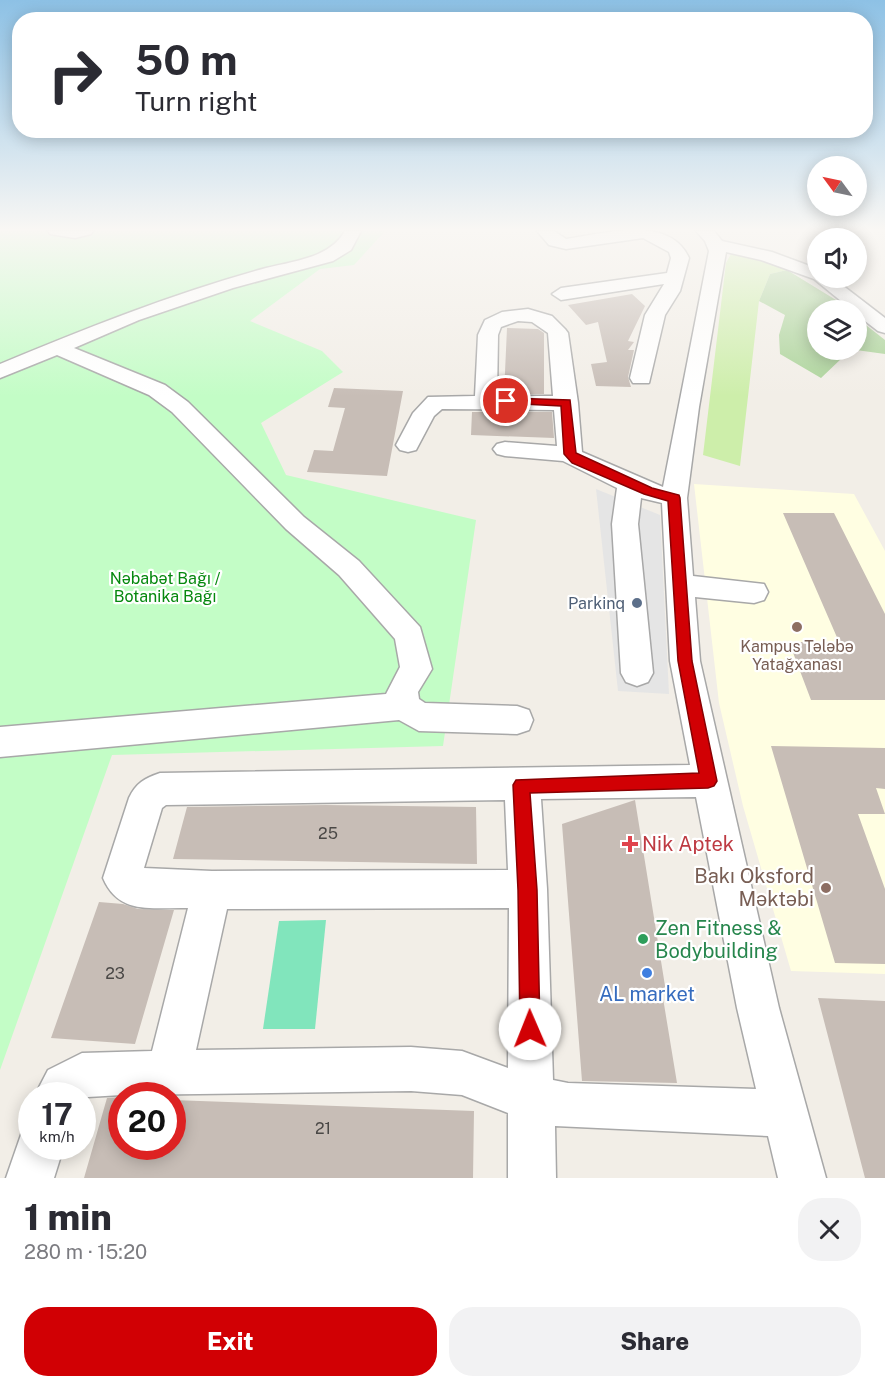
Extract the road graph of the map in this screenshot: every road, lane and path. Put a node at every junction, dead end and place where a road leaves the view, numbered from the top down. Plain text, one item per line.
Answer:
1 (221, 286) edge
2 (615, 286) edge
3 (672, 286) edge
4 (712, 286) edge
5 (835, 288) edge
6 (561, 294) dead end
7 (885, 327) edge
8 (57, 348) junction
9 (0, 372) edge
10 (641, 378) dead end
11 (486, 400) junction
12 (567, 403) junction
13 (408, 445) dead end
14 (505, 449) dead end
15 (570, 454) junction
16 (630, 484) junction
17 (674, 498) junction
18 (679, 585) junction
19 (754, 592) dead end
20 (637, 672) dead end
21 (404, 706) junction
22 (517, 720) dead end
23 (0, 742) edge
24 (708, 781) junction
25 (522, 785) junction
26 (212, 890) junction
27 (528, 890) junction
28 (169, 1073) junction
29 (71, 1082) edge
30 (531, 1099) junction
31 (784, 1113) junction
32 (36, 1160) edge
33 (30, 1178) edge
34 (532, 1178) edge
35 (802, 1178) edge

1 - 8 street
2 - 6 street
3 - 10 street
4 - 17 street
5 - 7 street
8 - 9 street
8 - 21 street
11 - 12 street
11 - 12 street
11 - 13 street
12 - 15 street
14 - 15 street
15 - 16 street
16 - 17 street
16 - 20 street
17 - 18 street
18 - 19 street
18 - 24 street
21 - 22 street
21 - 23 street
24 - 25 street
24 - 31 street
25 - 26 street
25 - 27 street
26 - 27 street
26 - 28 street
27 - 30 street
28 - 29 street
28 - 30 street
30 - 31 street
30 - 34 street
31 - 35 street
32 - 33 street

